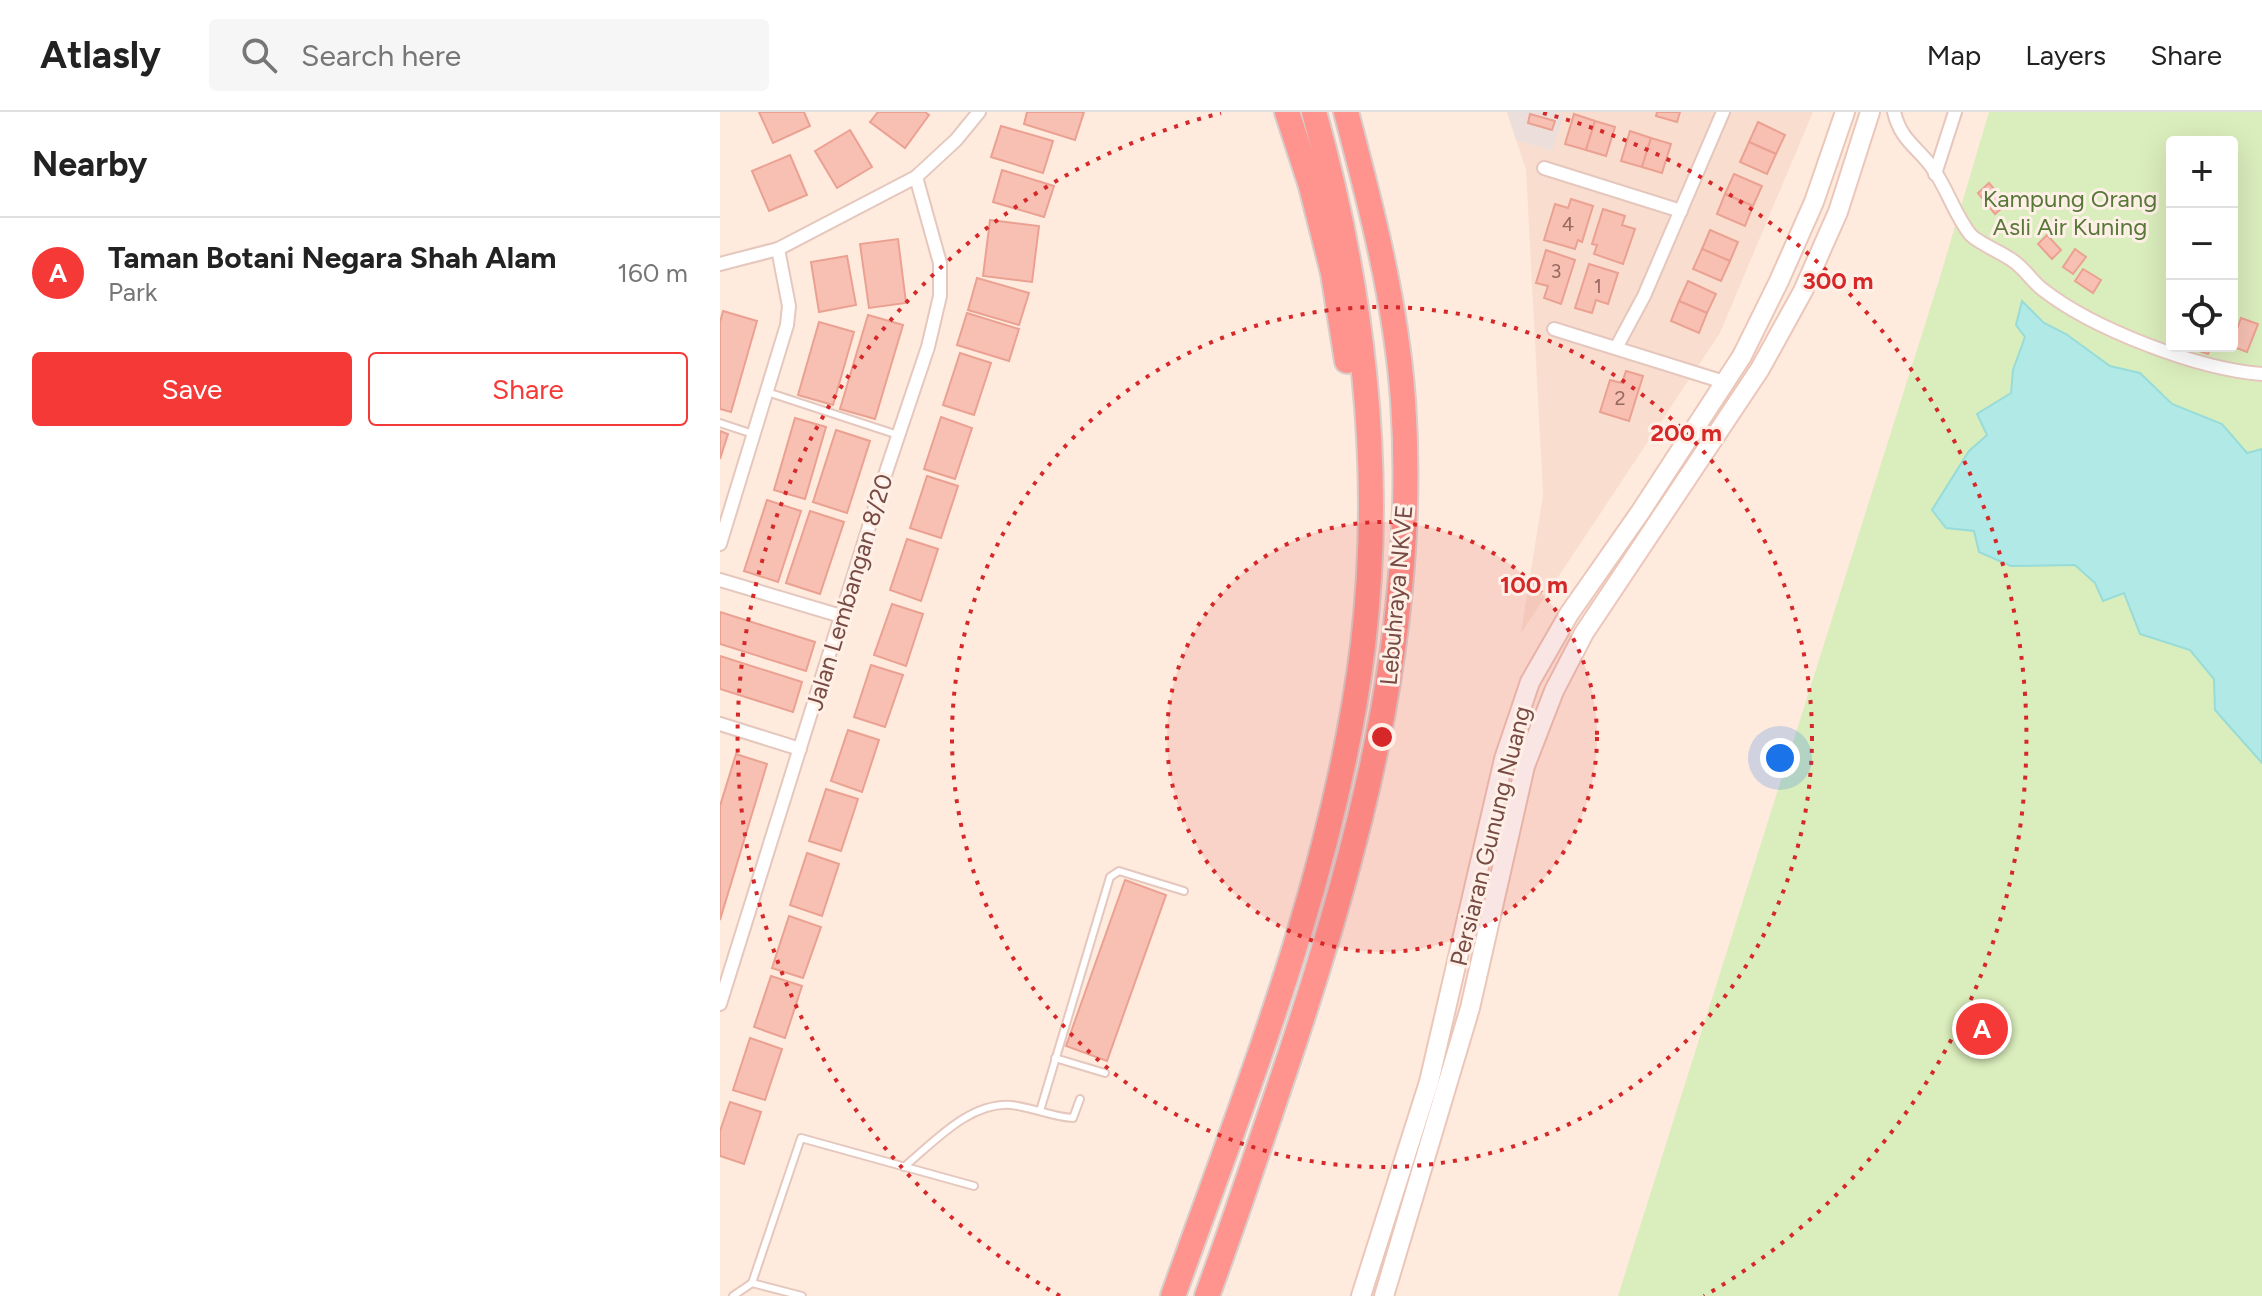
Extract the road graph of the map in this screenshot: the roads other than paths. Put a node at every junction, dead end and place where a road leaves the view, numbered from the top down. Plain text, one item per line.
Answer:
1 (979, 112) edge
2 (1287, 112) edge
3 (1314, 112) edge
4 (1346, 112) edge
5 (1723, 112) edge
6 (1845, 112) edge
7 (1870, 112) edge
8 (1894, 112) edge
9 (1955, 112) edge
10 (1544, 168) dead end
11 (1935, 174) junction
12 (916, 177) junction
13 (1681, 211) junction
14 (778, 249) junction
15 (720, 264) edge
16 (1554, 329) dead end
17 (1616, 348) junction
18 (2262, 374) edge
19 (1724, 382) junction
20 (767, 392) junction
21 (720, 423) edge
22 (753, 434) junction
23 (898, 435) junction
24 (1371, 485) junction
25 (720, 544) edge
26 (720, 580) edge
27 (841, 616) junction
28 (720, 724) edge
29 (800, 749) junction
30 (1184, 891) dead end
31 (724, 977) edge
32 (720, 1004) edge
33 (1055, 1058) junction
34 (1105, 1073) dead end
35 (1080, 1099) dead end
36 (1040, 1111) junction
37 (904, 1167) junction
38 (974, 1186) dead end
39 (752, 1283) junction
40 (733, 1296) edge
41 (802, 1296) edge
42 (1173, 1296) edge
43 (1207, 1296) edge
44 (1361, 1296) edge
45 (1384, 1296) edge

1 - 12 street
2 - 24 highway
3 - 24 highway, Lebuhraya NKVE
4 - 43 highway, Lebuhraya NKVE
5 - 13 street
6 - 19 street, Persiaran Gunung Nuang
7 - 45 street, Persiaran Gunung Nuang
8 - 11 street
9 - 11 street
10 - 13 street
11 - 18 street
12 - 14 street
12 - 23 street, Jalan Lembangan 8/20
13 - 17 street
14 - 15 street
14 - 20 street
16 - 17 street
17 - 19 street
19 - 44 street, Persiaran Gunung Nuang
20 - 22 street
20 - 23 lane
21 - 22 lane
22 - 25 street
23 - 27 street, Jalan Lembangan 8/20
24 - 42 highway, Lebuhraya NKVE
26 - 27 street
27 - 29 street, Jalan Lembangan 8/20
28 - 29 street
29 - 31 street, Jalan Lembangan 8/20
30 - 33 lane
31 - 32 street, Jalan Lembangan 8/20
33 - 34 lane
33 - 36 lane
35 - 36 lane
36 - 37 lane
37 - 38 lane
37 - 39 lane
39 - 40 lane
39 - 41 lane

